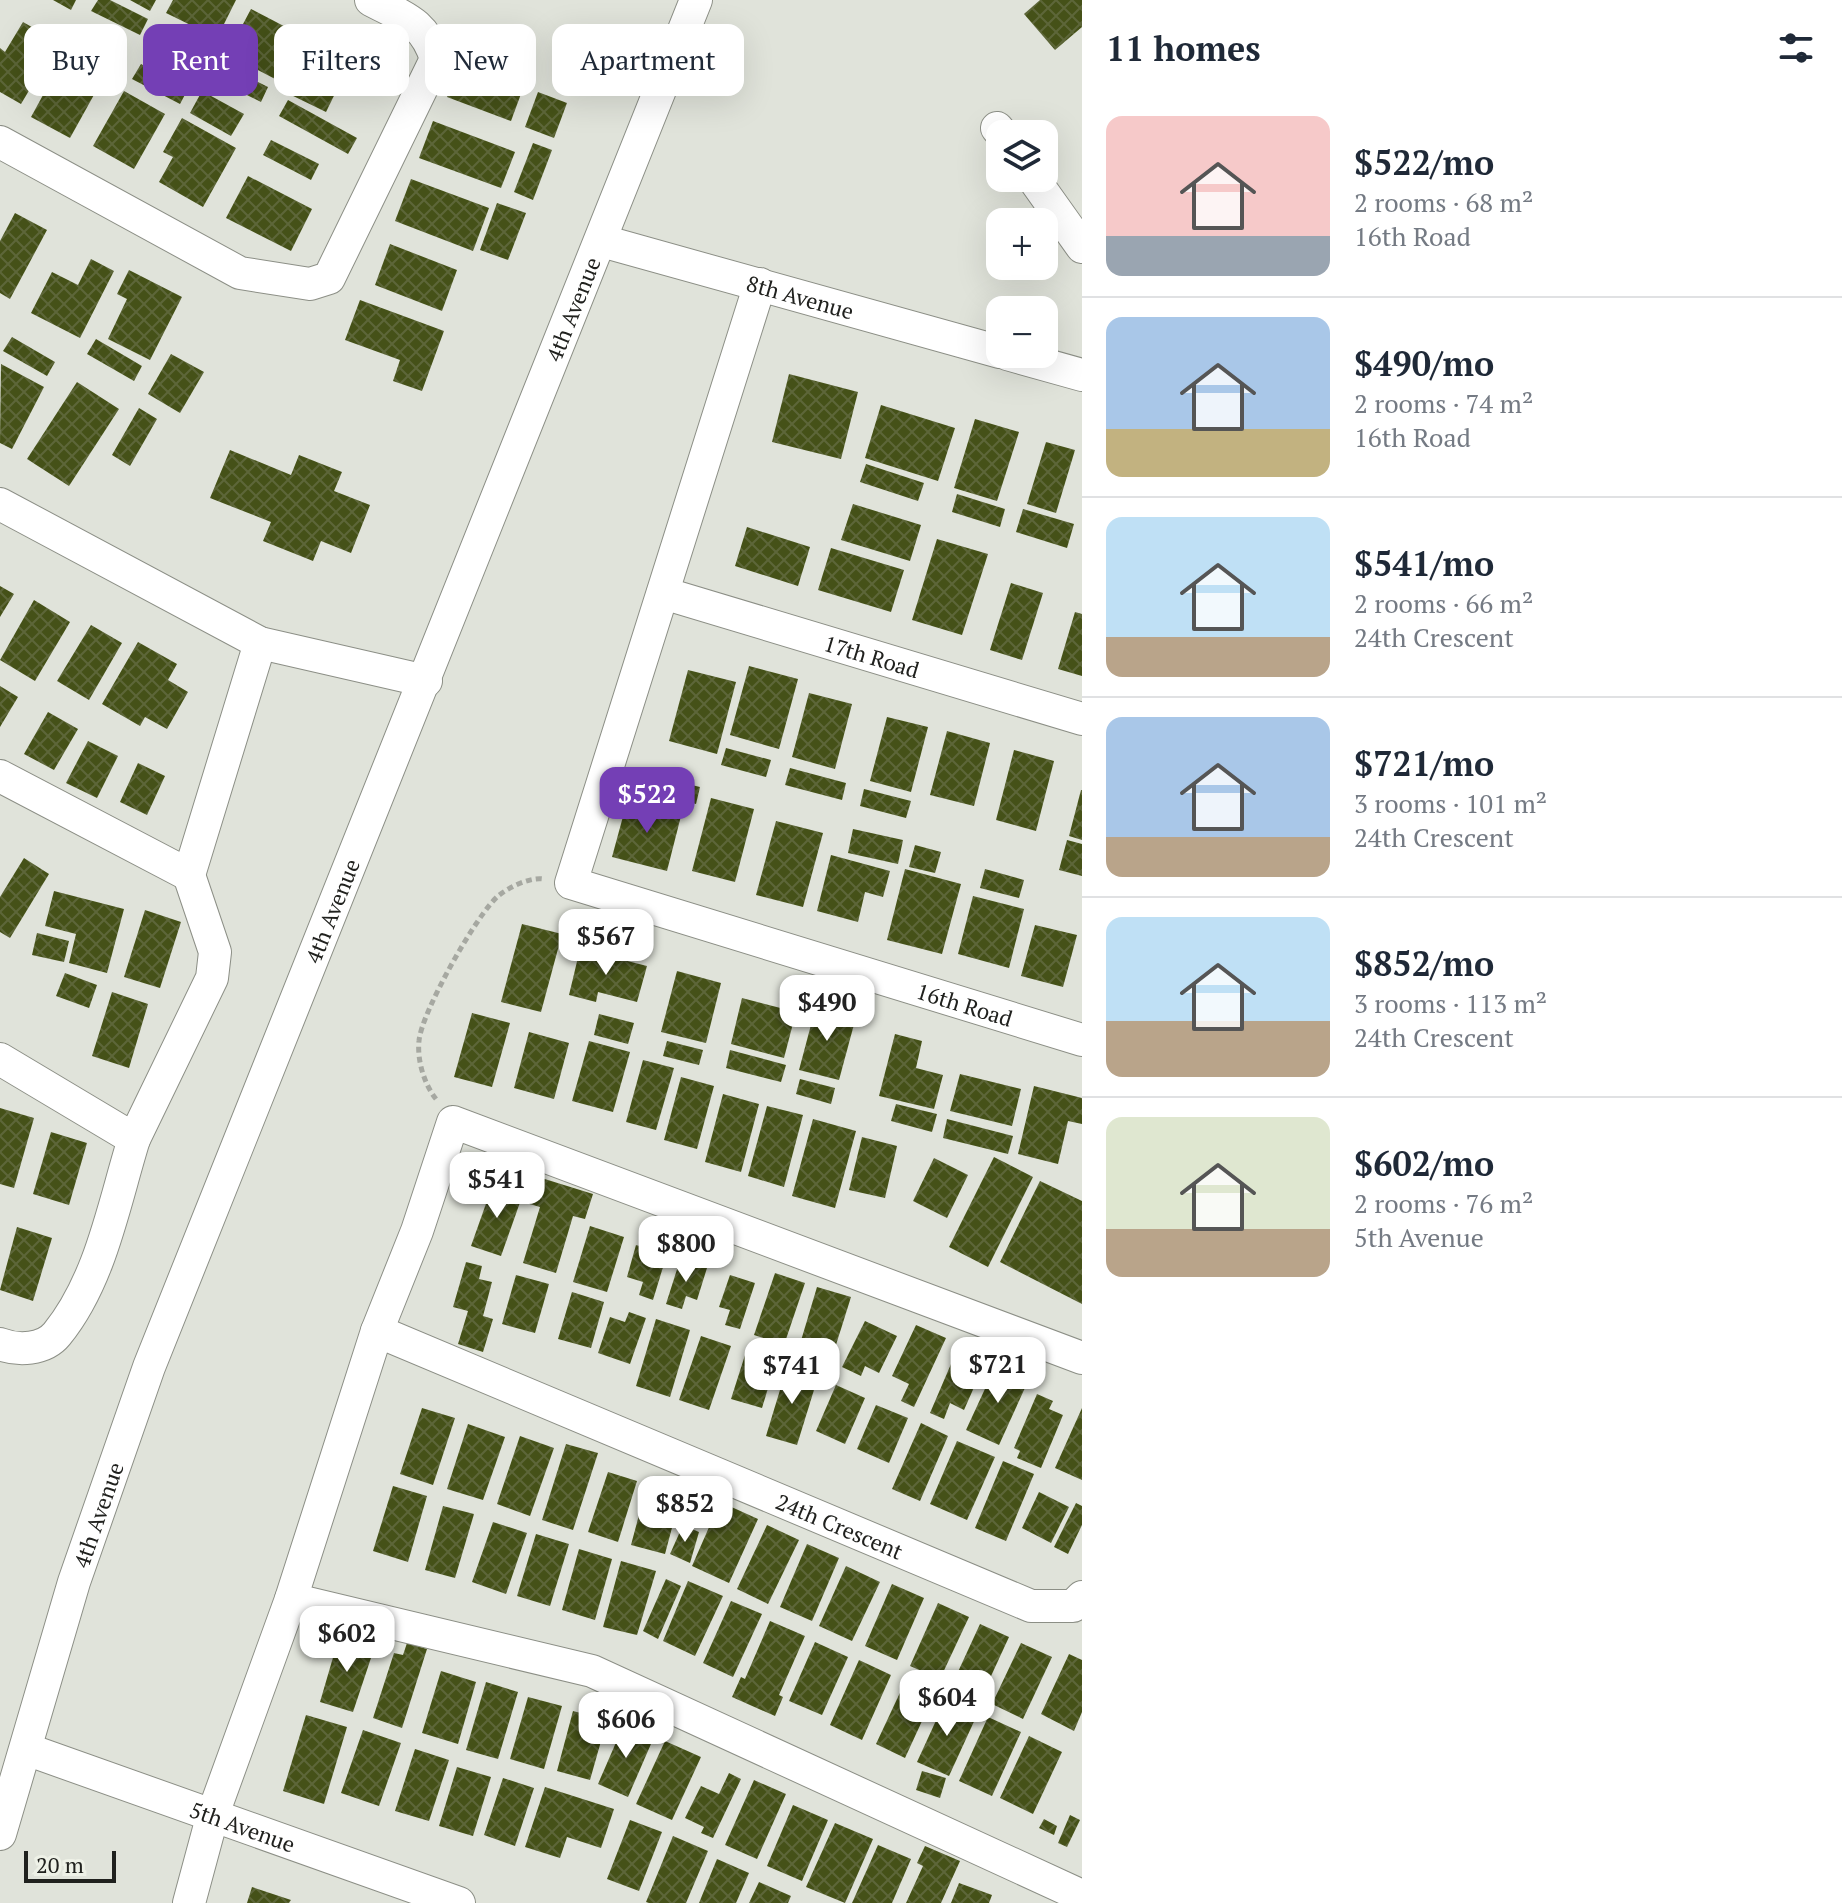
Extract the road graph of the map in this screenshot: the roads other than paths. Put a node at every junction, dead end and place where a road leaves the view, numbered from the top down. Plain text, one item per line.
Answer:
1 (371, 0) edge
2 (696, 0) edge
3 (0, 142) edge
4 (1043, 192) edge
5 (602, 241) junction
6 (1082, 247) edge
7 (760, 284) junction
8 (986, 348) edge
9 (1057, 368) edge
10 (1082, 375) edge
11 (0, 504) edge
12 (663, 593) junction
13 (260, 643) junction
14 (426, 681) junction
15 (1082, 719) edge
16 (0, 776) edge
17 (189, 875) junction
18 (1082, 1040) edge
19 (0, 1059) edge
20 (134, 1139) junction
21 (377, 1331) junction
22 (0, 1344) edge
23 (1082, 1358) edge
24 (1082, 1597) edge
25 (291, 1599) junction
26 (26, 1749) junction
27 (213, 1814) junction
28 (0, 1834) edge
29 (1082, 1896) edge
30 (189, 1903) edge
31 (459, 1903) edge

1 - 3 street
2 - 5 street, 4th Avenue
4 - 6 street
5 - 7 street, 8th Avenue
5 - 14 street, 4th Avenue
7 - 8 street, 8th Avenue
7 - 12 street
9 - 10 street
11 - 13 street
12 - 15 street, 17th Road
12 - 18 street, 16th Road
13 - 14 street
13 - 17 street
14 - 26 street, 4th Avenue
16 - 17 street
17 - 20 street
19 - 20 street
20 - 22 street
21 - 23 street
21 - 24 street, 24th Crescent
21 - 25 street
25 - 27 street
25 - 29 street
26 - 27 street, 5th Avenue
26 - 28 street, 4th Avenue
27 - 30 street
27 - 31 street, 5th Avenue

